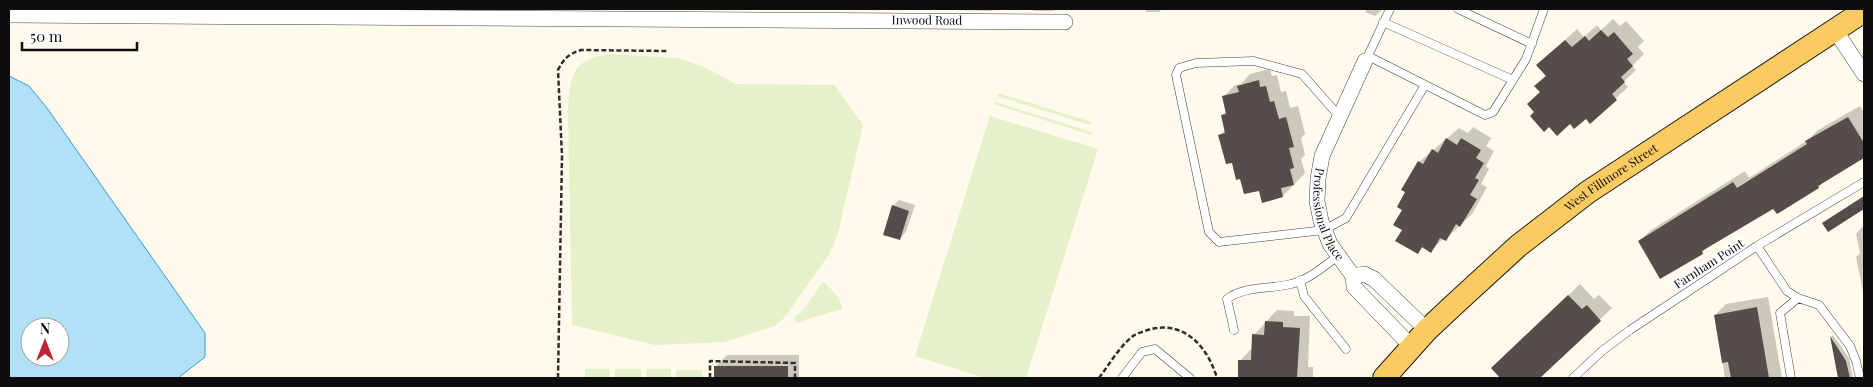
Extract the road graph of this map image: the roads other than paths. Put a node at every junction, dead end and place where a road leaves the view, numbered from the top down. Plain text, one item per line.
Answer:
1 (1390, 9) edge
2 (1458, 9) edge
3 (1544, 9) edge
4 (1864, 11) edge
5 (166, 12) edge
6 (414, 13) edge
7 (675, 13) edge
8 (9, 15) edge
9 (1065, 22) dead end
10 (1383, 22) junction
11 (1835, 30) junction
12 (1532, 44) junction
13 (1367, 59) junction
14 (1864, 74) edge
15 (1513, 80) junction
16 (1425, 85) junction
17 (1340, 117) junction
18 (1864, 182) edge
19 (1324, 230) junction
20 (1757, 246) junction
21 (1338, 256) junction
22 (1353, 276) junction
23 (1300, 280) junction
24 (1798, 298) junction
25 (1234, 330) dead end
26 (1427, 330) junction
27 (1412, 347) junction
28 (1346, 349) dead end
29 (1860, 360) edge
30 (1122, 378) edge
31 (1190, 378) edge
32 (1384, 378) edge
33 (1573, 378) edge
34 (1791, 378) edge
35 (1860, 378) edge

1 - 10 lane
2 - 12 lane
3 - 12 lane
4 - 11 main road, West Fillmore Street
5 - 6 street, Inwood Road
5 - 8 street, Inwood Road
6 - 7 street, Inwood Road
7 - 9 street, Inwood Road
10 - 13 lane
10 - 15 lane
11 - 14 street
11 - 26 main road, West Fillmore Street
12 - 15 lane
13 - 16 lane
13 - 17 street, Professional Place
15 - 16 lane
16 - 19 lane
17 - 19 street, Professional Place
17 - 19 lane
18 - 20 lane
19 - 21 street, Professional Place
20 - 24 lane, Farnham Point
20 - 33 lane, Farnham Point
21 - 22 street, Professional Place
21 - 23 lane
22 - 26 street
22 - 27 street, Professional Place
23 - 25 lane
23 - 28 lane
24 - 29 lane, Farnham Point
24 - 34 lane
26 - 27 main road, West Fillmore Street
27 - 32 main road, West Fillmore Street
29 - 35 lane, Farnham Point
30 - 31 lane

